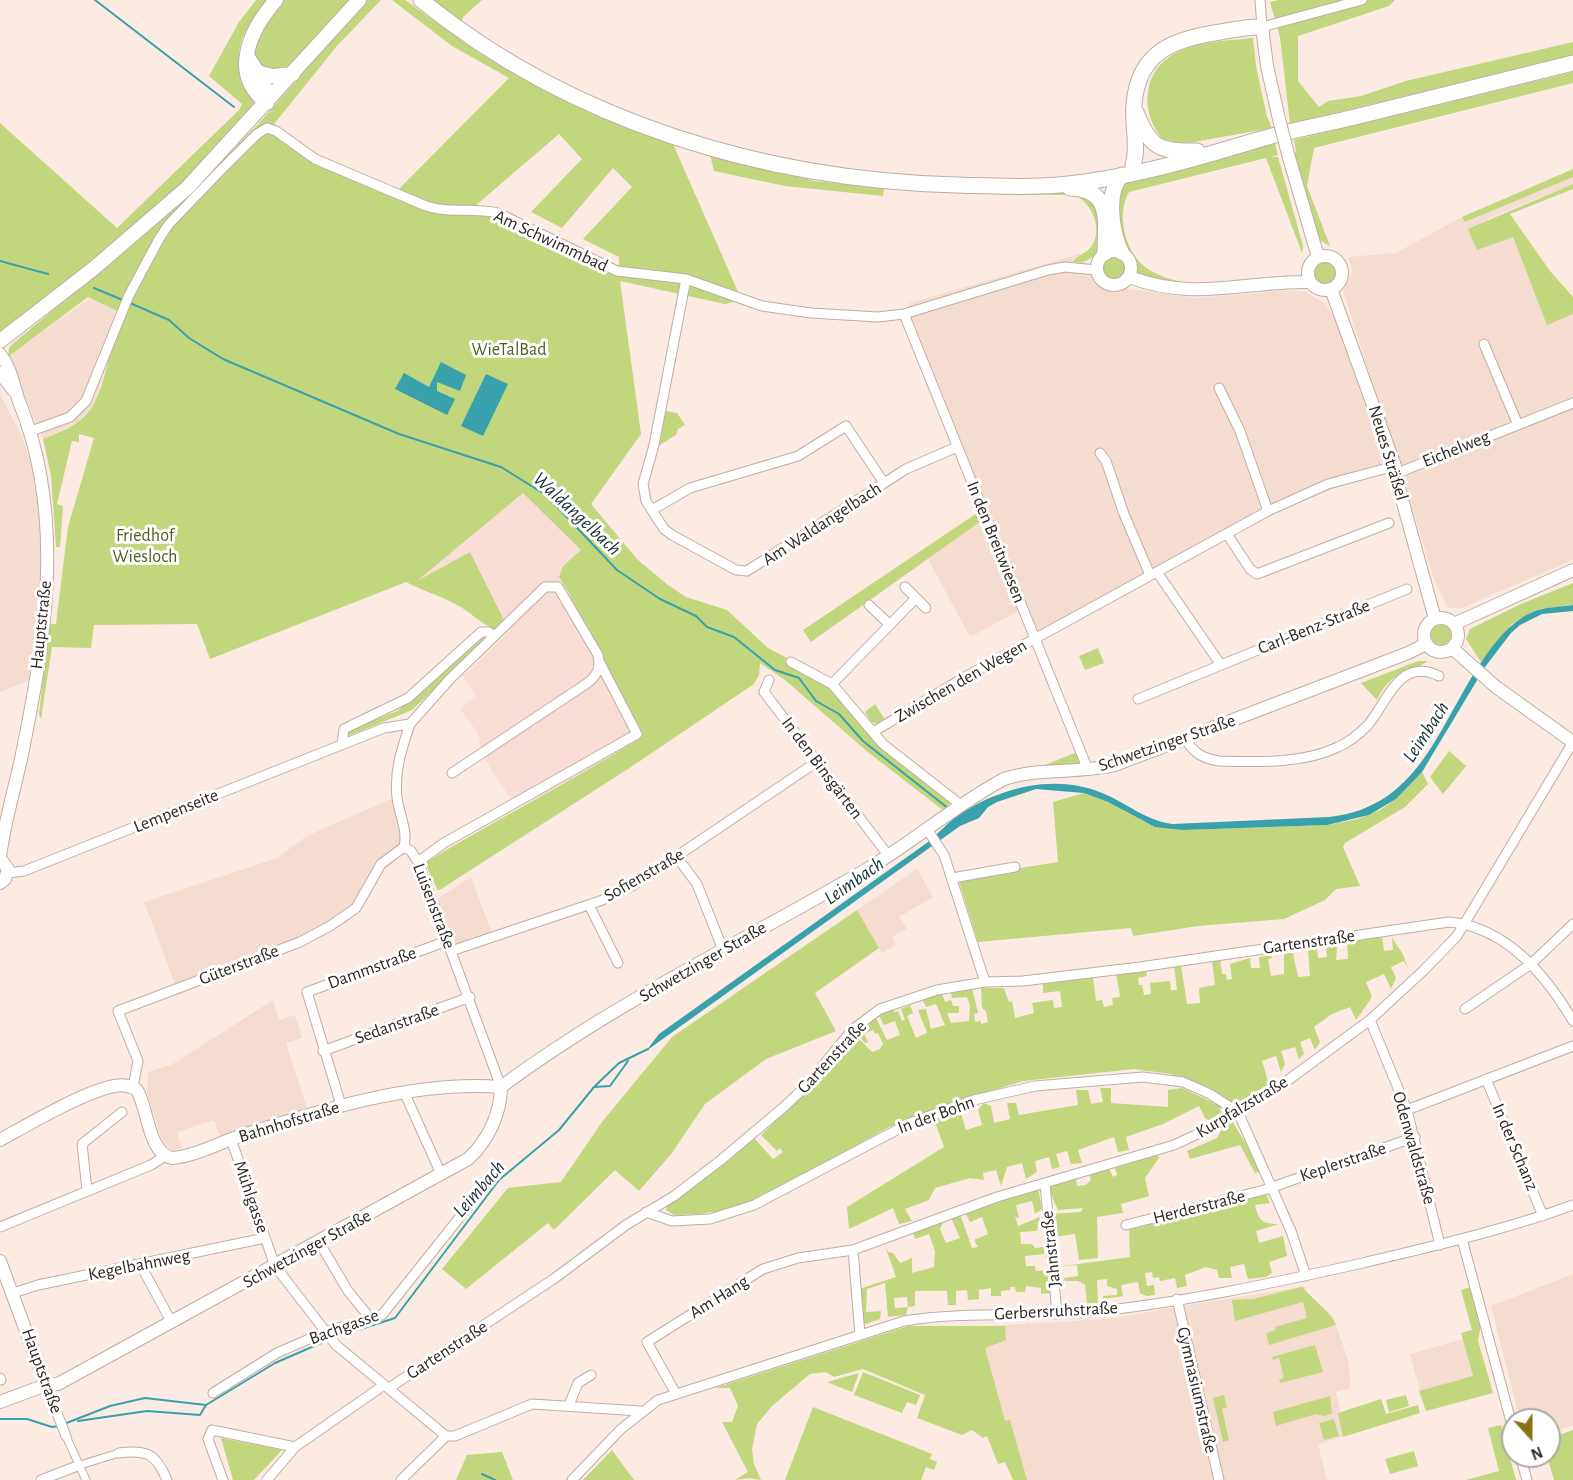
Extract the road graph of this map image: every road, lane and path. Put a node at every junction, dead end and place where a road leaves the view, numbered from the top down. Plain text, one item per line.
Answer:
1 (276, 0) edge
2 (359, 0) edge
3 (421, 0) edge
4 (1260, 0) edge
5 (1362, 0) edge
6 (1262, 27) junction
7 (247, 56) junction
8 (1573, 63) edge
9 (257, 72) junction
10 (293, 74) junction
11 (267, 103) junction
12 (1134, 106) junction
13 (1255, 141) junction
14 (1197, 151) junction
15 (1128, 170) junction
16 (1062, 185) junction
17 (981, 186) junction
18 (1113, 253) junction
19 (1318, 257) junction
20 (1096, 270) junction
21 (1309, 276) junction
22 (1129, 277) junction
23 (686, 279) junction
24 (1331, 290) junction
25 (904, 314) junction
26 (0, 341) edge
27 (1484, 344) dead end
28 (0, 354) edge
29 (0, 374) edge
30 (1219, 388) dead end
31 (16, 394) junction
32 (1573, 403) edge
33 (1518, 425) junction
34 (31, 431) junction
35 (957, 447) junction
36 (1100, 453) dead end
37 (1395, 470) junction
38 (884, 483) junction
39 (652, 510) junction
40 (1268, 511) junction
41 (1389, 523) dead end
42 (1227, 534) junction
43 (1573, 570) edge
44 (1154, 573) junction
45 (905, 587) dead end
46 (1407, 589) dead end
47 (916, 598) junction
48 (869, 605) dead end
49 (926, 608) dead end
50 (1435, 619) junction
51 (889, 624) junction
52 (1454, 624) junction
53 (494, 636) junction
54 (1035, 638) junction
55 (1426, 644) junction
56 (1452, 648) junction
57 (791, 662) dead end
58 (600, 663) junction
59 (1221, 665) junction
60 (1439, 676) dead end
61 (769, 680) dead end
62 (831, 684) junction
63 (1138, 699) dead end
64 (410, 724) junction
65 (873, 732) junction
66 (1185, 739) junction
67 (1573, 742) edge
68 (342, 744) junction
69 (818, 761) junction
70 (1088, 770) junction
71 (452, 772) dead end
72 (955, 809) junction
73 (930, 833) junction
74 (404, 847) junction
75 (888, 855) junction
76 (677, 857) junction
77 (0, 858) edge
78 (418, 862) junction
79 (1015, 867) dead end
80 (4, 878) edge
81 (952, 879) junction
82 (589, 904) junction
83 (1466, 924) junction
84 (1573, 924) edge
85 (447, 941) junction
86 (723, 950) junction
87 (451, 951) junction
88 (618, 963) dead end
89 (1531, 964) junction
90 (984, 982) junction
91 (470, 998) junction
92 (1465, 1009) dead end
93 (1370, 1020) junction
94 (1573, 1021) edge
95 (1573, 1046) edge
96 (324, 1051) junction
97 (1486, 1079) junction
98 (133, 1087) junction
99 (501, 1087) junction
100 (405, 1094) junction
101 (341, 1105) junction
102 (1407, 1110) junction
103 (122, 1112) dead end
104 (1238, 1112) junction
105 (1415, 1137) junction
106 (231, 1139) junction
107 (0, 1140) edge
108 (165, 1156) junction
109 (441, 1174) junction
110 (494, 1174) dead end
111 (1045, 1184) junction
112 (1272, 1187) junction
113 (87, 1190) junction
114 (1573, 1205) edge
115 (646, 1212) junction
116 (1543, 1216) junction
117 (1126, 1226) dead end
118 (0, 1227) edge
119 (265, 1238) junction
120 (1462, 1239) junction
121 (319, 1242) junction
122 (1440, 1245) junction
123 (848, 1250) junction
124 (0, 1261) edge
125 (140, 1264) junction
126 (274, 1266) junction
127 (1306, 1276) junction
128 (3, 1279) edge
129 (12, 1293) junction
130 (1177, 1299) junction
131 (1057, 1313) junction
132 (370, 1318) junction
133 (172, 1323) junction
134 (326, 1334) junction
135 (860, 1335) junction
136 (591, 1375) dead end
137 (46, 1385) junction
138 (387, 1387) junction
139 (213, 1393) dead end
140 (676, 1394) junction
141 (0, 1402) edge
142 (569, 1405) junction
143 (1507, 1408) edge
144 (640, 1411) junction
145 (66, 1435) joint
146 (446, 1436) junction
147 (295, 1447) junction
148 (119, 1453) joint
149 (82, 1465) junction
150 (41, 1480) edge
151 (86, 1480) edge
152 (167, 1480) edge
153 (223, 1480) edge
154 (267, 1480) edge
155 (401, 1480) edge
156 (572, 1480) edge
157 (1219, 1480) edge

1 - 7 main road
2 - 10 main road
3 - 17 main road
4 - 6 street
5 - 6 street
6 - 12 main road
6 - 19 street, bridge
7 - 9 main road
7 - 11 main road
8 - 13 main road
9 - 10 main road
9 - 11 main road
10 - 11 main road
11 - 26 main road
12 - 14 main road
12 - 15 main road
13 - 14 main road
13 - 15 main road
14 - 15 main road
15 - 16 main road
15 - 17 main road
15 - 18 main road
16 - 17 main road
16 - 18 main road
18 - 20 street
18 - 22 street
19 - 21 street
19 - 24 street
20 - 22 street
20 - 25 street, Am Schwimmbad
21 - 22 street
21 - 24 street
23 - 25 street, Am Schwimmbad
23 - 34 street, Am Schwimmbad
23 - 39 street, Am Waldangelbach
24 - 37 street, Neues Sträßel
25 - 35 street, In den Breitwiesen
27 - 33 street
28 - 31 street, Hauptstraße
29 - 31 street, Hauptstraße
30 - 40 street
31 - 34 street, Hauptstraße
32 - 33 street, Eichelweg
33 - 37 street, Eichelweg
34 - 77 street, Hauptstraße
35 - 38 street, Am Waldangelbach
35 - 54 street, In den Breitwiesen
36 - 44 street
37 - 40 street, Zwischen den Wegen
37 - 50 street, Neues Sträßel
38 - 39 street, Am Waldangelbach
38 - 39 street
40 - 42 street, Zwischen den Wegen
41 - 42 street
42 - 44 street, Zwischen den Wegen
43 - 52 street
44 - 54 street, Zwischen den Wegen
44 - 59 street
45 - 47 street
46 - 59 street, Carl-Benz-Straße
47 - 49 street
47 - 51 street
48 - 51 street
50 - 52 street
50 - 55 street
51 - 62 street
52 - 56 street
53 - 58 street
53 - 64 street
53 - 68 street
54 - 65 street, Zwischen den Wegen
54 - 70 street, In den Breitwiesen
55 - 56 street
55 - 66 street, Schwetzinger Straße
56 - 67 street
57 - 62 street
58 - 71 street
58 - 78 street
59 - 63 street, Carl-Benz-Straße
60 - 66 street
61 - 69 street, In den Binsgärten
62 - 65 street
64 - 68 street, Lempenseite
64 - 74 street, Luisenstraße
65 - 72 street, Zwischen den Wegen
66 - 70 street, Schwetzinger Straße
67 - 83 street, Kurpfalzstraße
68 - 80 street, Lempenseite
69 - 75 street, In den Binsgärten
69 - 76 street, Sofienstraße
70 - 72 street, Schwetzinger Straße
72 - 73 street, Schwetzinger Straße
73 - 75 street, Schwetzinger Straße
73 - 81 street
74 - 78 street, Luisenstraße
74 - 98 street, Güterstraße
75 - 86 street, Schwetzinger Straße
76 - 82 street, Sofienstraße
76 - 86 street
77 - 80 street, Hauptstraße
78 - 85 street, Luisenstraße
79 - 81 street
81 - 90 street
82 - 87 street, Sofienstraße
82 - 88 street
83 - 89 street
83 - 90 street, Gartenstraße
83 - 93 street, Kurpfalzstraße
84 - 89 street
85 - 87 street, Luisenstraße
85 - 96 street, Dammstraße
86 - 99 street, Schwetzinger Straße
87 - 91 street, Luisenstraße
89 - 92 street
89 - 94 street
90 - 115 street, Gartenstraße
91 - 96 street, Sedanstraße
91 - 99 street, Luisenstraße
93 - 102 street, Odenwaldstraße
93 - 104 street, Kurpfalzstraße
95 - 97 street
96 - 101 street, Dammstraße
97 - 102 street
97 - 116 street, In der Schanz
98 - 107 street
98 - 108 street
99 - 100 street, Bahnhofstraße
99 - 109 street, Schwetzinger Straße
100 - 101 street, Bahnhofstraße
100 - 109 street
101 - 106 street, Bahnhofstraße
102 - 105 street, Odenwaldstraße
103 - 113 street
104 - 111 street, Kurpfalzstraße
104 - 112 street
104 - 115 street, In der Bohn
105 - 112 street, Keplerstraße
105 - 122 street, Odenwaldstraße
106 - 108 street, Bahnhofstraße
106 - 119 street, Mühlgasse
108 - 113 street, Bahnhofstraße
109 - 121 street, Schwetzinger Straße
110 - 132 street, Bachgasse
111 - 123 street, Kurpfalzstraße
111 - 131 street, Jahnstraße
112 - 117 street, Herderstraße
112 - 127 street
113 - 118 street, Bahnhofstraße
114 - 116 street, Gerbersruhstraße
115 - 138 street, Gartenstraße
116 - 120 street, Gerbersruhstraße
119 - 125 street, Kegelbahnweg
119 - 126 street, Mühlgasse
120 - 122 street, Gerbersruhstraße
120 - 143 street
121 - 126 street, Schwetzinger Straße
121 - 132 street
122 - 127 street, Gerbersruhstraße
123 - 135 street
123 - 140 street, Am Hang
124 - 128 street, Hauptstraße
125 - 129 street, Kegelbahnweg
125 - 133 street
126 - 133 street, Schwetzinger Straße
126 - 134 street, Mühlgasse
127 - 130 street, Gerbersruhstraße
128 - 129 street, Hauptstraße
129 - 137 street, Hauptstraße
130 - 131 street, Gerbersruhstraße
130 - 157 street, Gymnasiumstraße
131 - 135 street, Gerbersruhstraße
132 - 134 street, Bachgasse
133 - 137 street, Schwetzinger Straße
134 - 138 street, Mühlgasse
134 - 139 street, Bachgasse
135 - 140 street, Gerbersruhstraße
136 - 142 street
137 - 141 street, Schwetzinger Straße
137 - 145 street, Hauptstraße
138 - 146 street, Mühlgasse
138 - 147 street, Gartenstraße
140 - 144 street, Gerbersruhstraße
142 - 144 street
142 - 146 street
144 - 156 street, Gerbersruhstraße
145 - 149 street, Hauptstraße
146 - 155 street
147 - 153 street
147 - 154 street, Gartenstraße
148 - 149 street
148 - 152 street
149 - 150 street
149 - 151 street, Hauptstraße

